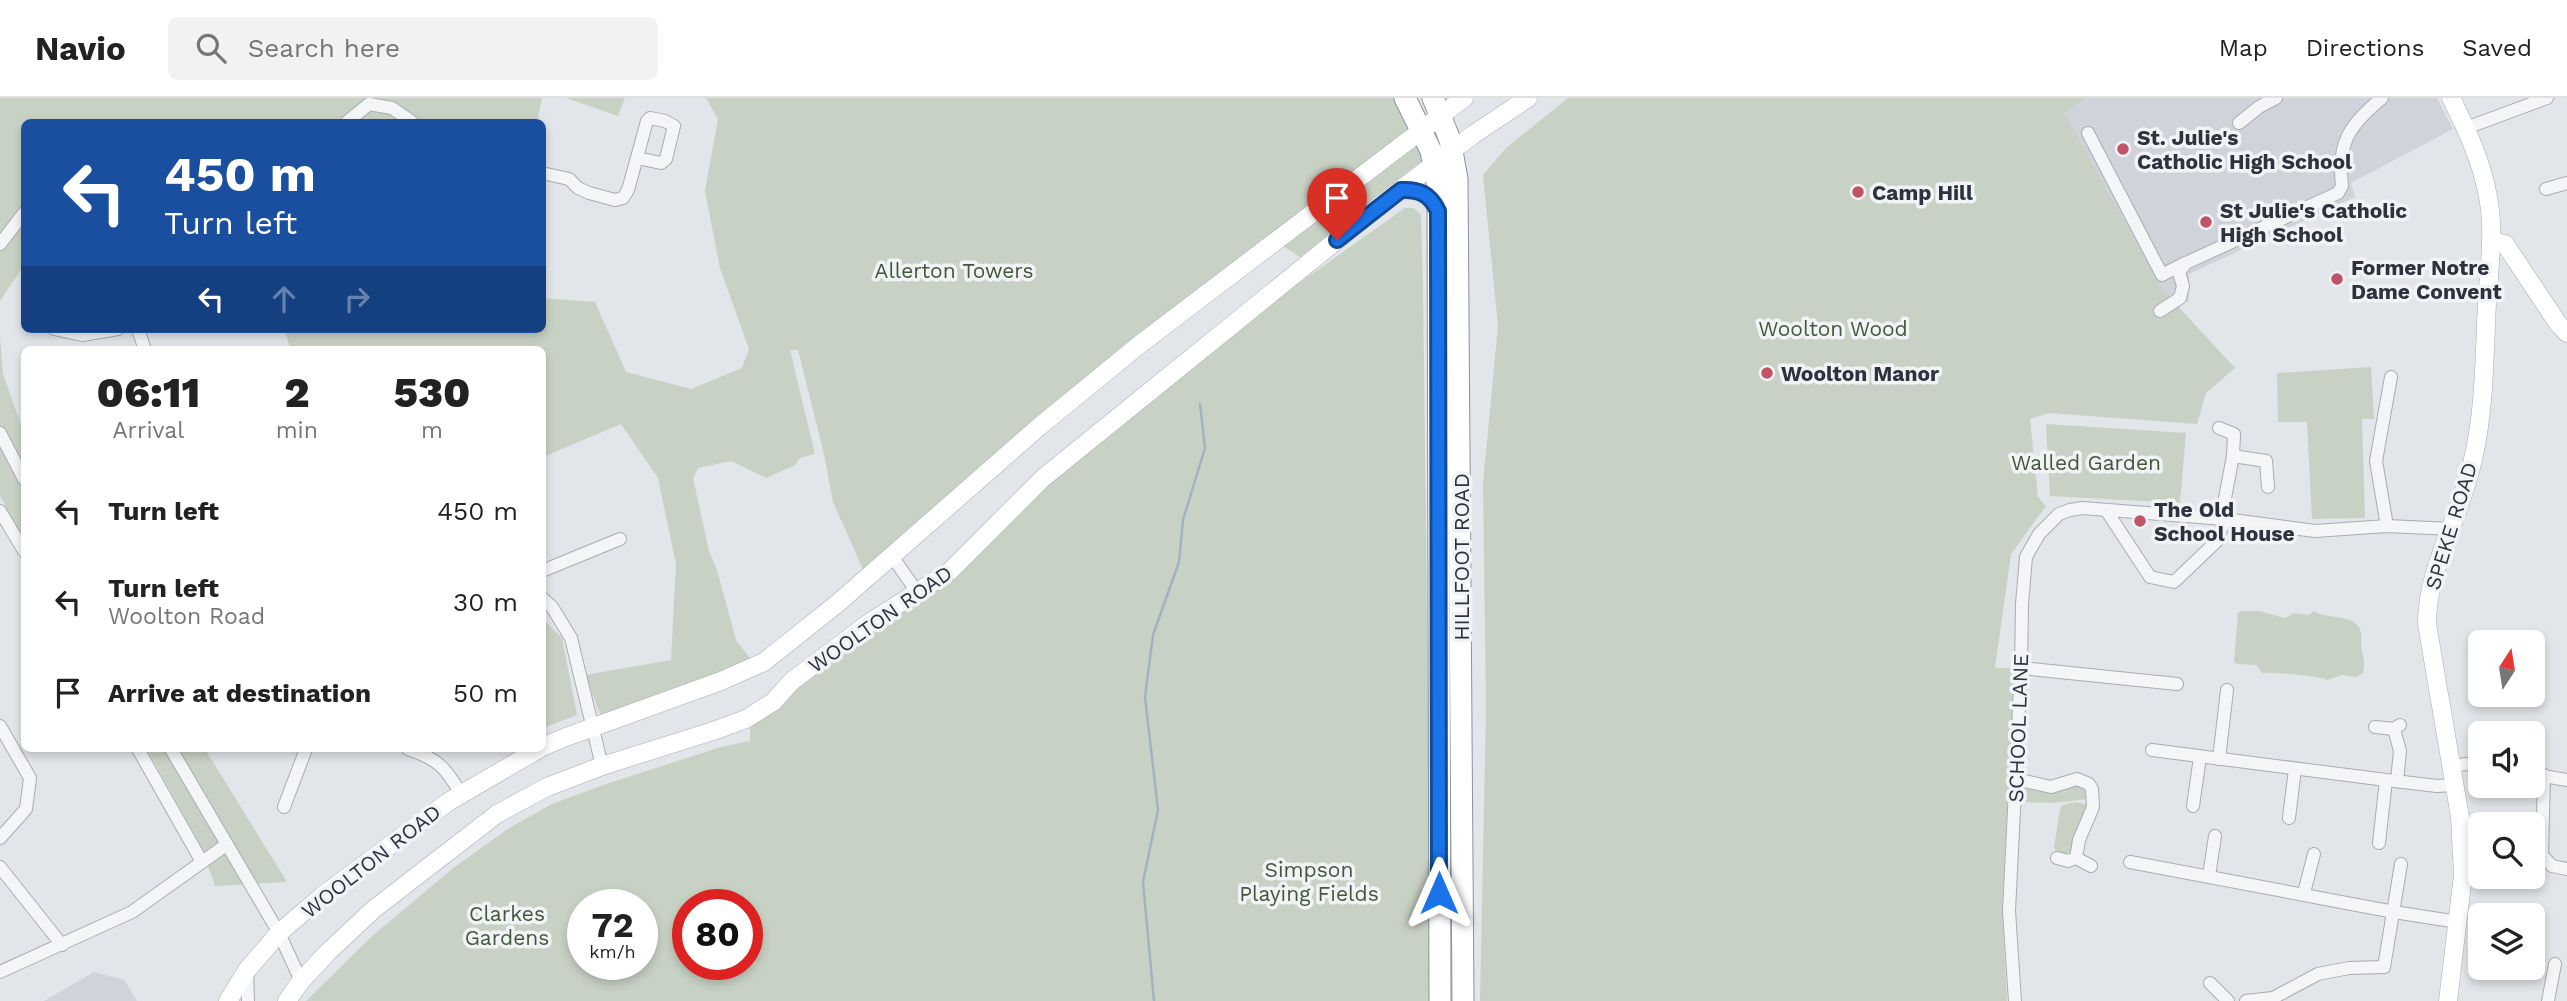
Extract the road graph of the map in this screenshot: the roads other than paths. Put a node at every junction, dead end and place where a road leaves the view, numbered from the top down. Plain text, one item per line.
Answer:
1 (1405, 98) edge
2 (1464, 98) edge
3 (1528, 98) edge
4 (2276, 98) edge
5 (2382, 98) edge
6 (2451, 98) edge
7 (2547, 98) edge
8 (1437, 107) edge
9 (350, 119) edge
10 (408, 119) edge
11 (2239, 123) dead end
12 (2466, 128) junction
13 (1421, 130) junction
14 (2088, 134) dead end
15 (1452, 151) junction
16 (637, 158) dead end
17 (1434, 165) junction
18 (546, 174) edge
19 (2567, 183) edge
20 (2546, 189) dead end
21 (1401, 190) junction
22 (1438, 211) junction
23 (21, 217) edge
24 (2491, 241) junction
25 (0, 244) edge
26 (2186, 263) junction
27 (2160, 311) dead end
28 (73, 333) edge
29 (94, 333) edge
30 (2567, 333) edge
31 (2391, 377) dead end
32 (2219, 428) dead end
33 (0, 433) edge
34 (2233, 456) junction
35 (21, 473) edge
36 (2268, 487) dead end
37 (2106, 510) junction
38 (0, 511) edge
39 (2225, 519) junction
40 (2387, 526) junction
41 (2452, 529) junction
42 (621, 538) dead end
43 (21, 546) edge
44 (892, 556) junction
45 (546, 569) edge
46 (917, 592) junction
47 (546, 602) edge
48 (2021, 668) junction
49 (2177, 684) dead end
50 (2227, 690) dead end
51 (0, 726) edge
52 (2375, 727) dead end
53 (591, 728) junction
54 (546, 746) edge
55 (2152, 750) dead end
56 (140, 752) edge
57 (173, 752) edge
58 (305, 752) edge
59 (416, 752) edge
60 (534, 752) edge
61 (2200, 757) junction
62 (2219, 759) junction
63 (2468, 764) edge
64 (602, 766) junction
65 (2451, 766) junction
66 (2295, 769) junction
67 (2545, 776) edge
68 (2016, 779) junction
69 (2567, 779) edge
70 (2392, 780) junction
71 (2455, 785) junction
72 (461, 794) junction
73 (2539, 798) edge
74 (2193, 806) dead end
75 (284, 807) dead end
76 (2289, 818) dead end
77 (2215, 836) dead end
78 (0, 838) edge
79 (2379, 843) dead end
80 (226, 845) junction
81 (2314, 854) dead end
82 (2057, 858) dead end
83 (2076, 859) junction
84 (202, 862) junction
85 (2130, 862) dead end
86 (2401, 864) dead end
87 (2091, 866) dead end
88 (0, 867) edge
89 (2567, 869) edge
90 (2209, 876) junction
91 (2304, 893) junction
92 (2394, 912) junction
93 (2458, 922) junction
94 (279, 933) junction
95 (62, 945) junction
96 (2555, 964) dead end
97 (247, 970) junction
98 (0, 972) edge
99 (301, 981) junction
100 (2210, 983) dead end
101 (228, 1001) edge
102 (248, 1001) edge
103 (287, 1001) edge
104 (1440, 1001) edge
105 (1463, 1001) edge
106 (2015, 1001) edge
107 (2228, 1001) edge
108 (2246, 1001) edge
109 (2448, 1001) edge
110 (2548, 1001) edge

1 - 13 highway, HILLFOOT ROAD
2 - 8 main road, WOOLTON ROAD
3 - 15 main road, WOOLTON ROAD
4 - 11 street
5 - 26 street
6 - 12 main road, SPEKE ROAD
7 - 12 street
8 - 13 main road, WOOLTON ROAD
8 - 15 highway, HILLFOOT ROAD
9 - 10 street
12 - 24 main road, SPEKE ROAD
13 - 17 highway, HILLFOOT ROAD
13 - 44 main road, WOOLTON ROAD
14 - 26 street
15 - 17 main road, WOOLTON ROAD
15 - 105 highway, HILLFOOT ROAD
16 - 18 street
17 - 21 main road, WOOLTON ROAD
17 - 22 highway, HILLFOOT ROAD
19 - 20 street
21 - 22 main road
21 - 46 main road, WOOLTON ROAD
22 - 104 highway, HILLFOOT ROAD
23 - 25 street
24 - 30 main road
24 - 41 main road, SPEKE ROAD
26 - 27 street
28 - 29 street
31 - 40 street
32 - 34 street
33 - 35 street
34 - 36 street
34 - 39 street
37 - 39 street, SCHOOL LANE
37 - 39 street
37 - 48 street, SCHOOL LANE
38 - 43 street
39 - 40 street, SCHOOL LANE
40 - 41 street, SCHOOL LANE
41 - 65 main road, SPEKE ROAD
42 - 45 street
44 - 46 street
44 - 53 main road, WOOLTON ROAD
46 - 64 main road, WOOLTON ROAD
47 - 53 street
48 - 49 street
48 - 68 street, SCHOOL LANE
50 - 62 street
51 - 78 street
52 - 70 street
53 - 54 main road, WOOLTON ROAD
53 - 64 street
55 - 61 street
56 - 84 street
57 - 80 street
58 - 75 street
59 - 72 street
60 - 72 main road, WOOLTON ROAD
61 - 62 street
61 - 74 street
62 - 66 street
63 - 65 street
64 - 99 main road, WOOLTON ROAD
65 - 71 main road, SPEKE ROAD
66 - 70 street
66 - 76 street
67 - 69 street
68 - 83 street
68 - 106 street, SCHOOL LANE
70 - 71 street
70 - 79 street
71 - 93 main road, SPEKE ROAD
72 - 94 main road, WOOLTON ROAD
73 - 89 street
77 - 90 street
80 - 84 street
80 - 94 street
81 - 91 street
82 - 83 street
83 - 87 street
84 - 95 street
85 - 90 street
86 - 92 street
88 - 95 street
90 - 91 street
91 - 92 street
92 - 93 street
92 - 108 street
93 - 109 main road, SPEKE ROAD
94 - 97 main road, WOOLTON ROAD
94 - 99 street
95 - 98 street
96 - 110 street
97 - 101 main road, WOOLTON ROAD
97 - 102 street
99 - 103 main road, WOOLTON ROAD
100 - 107 street

